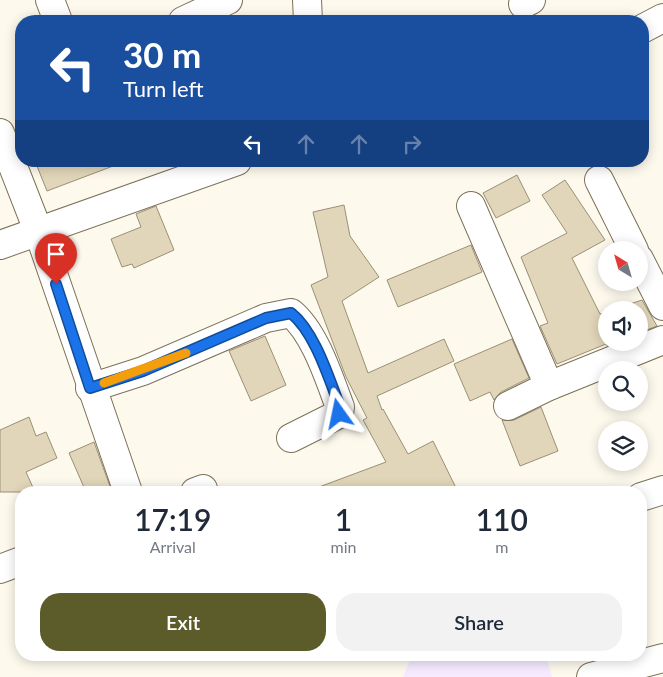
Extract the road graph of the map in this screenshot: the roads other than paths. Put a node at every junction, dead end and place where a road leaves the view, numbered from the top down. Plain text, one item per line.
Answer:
1 (50, 0) edge
2 (228, 0) edge
3 (307, 0) edge
4 (661, 0) edge
5 (663, 4) edge
6 (56, 15) edge
7 (196, 15) edge
8 (308, 15) edge
9 (663, 18) edge
10 (649, 25) edge
11 (0, 134) edge
12 (220, 167) edge
13 (599, 180) dead end
14 (471, 206) dead end
15 (39, 233) junction
16 (630, 241) edge
17 (0, 245) edge
18 (648, 276) edge
19 (663, 306) edge
20 (663, 340) edge
21 (549, 386) junction
22 (90, 388) junction
23 (508, 406) dead end
24 (291, 438) dead end
25 (126, 486) edge
26 (663, 490) edge
27 (647, 495) edge
28 (15, 563) edge
29 (0, 569) edge
30 (663, 658) edge
31 (591, 677) edge

1 - 6 street
2 - 7 street
3 - 8 street
4 - 5 street
9 - 10 street
11 - 15 street
12 - 15 street
13 - 16 street
14 - 21 street
15 - 17 street
15 - 22 street
18 - 19 street
20 - 21 street
21 - 23 street
22 - 24 street
22 - 25 street
26 - 27 street
28 - 29 street
30 - 31 street

